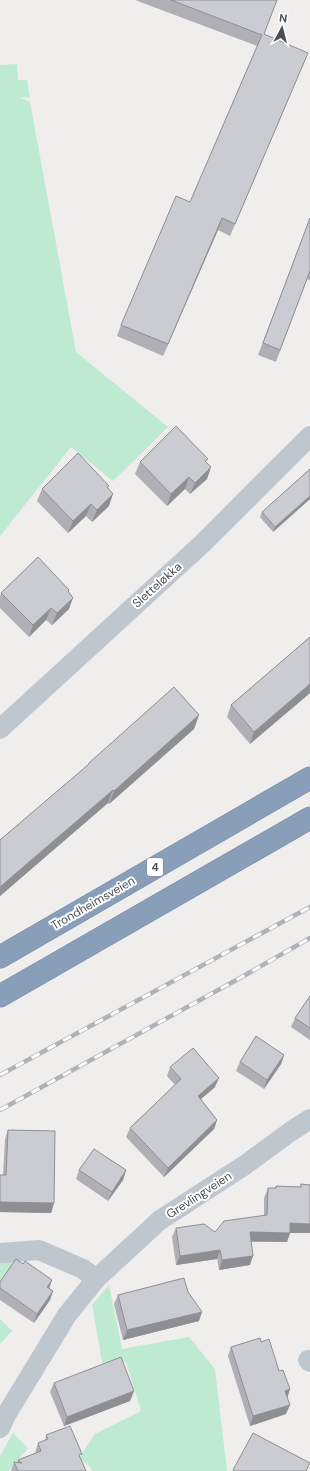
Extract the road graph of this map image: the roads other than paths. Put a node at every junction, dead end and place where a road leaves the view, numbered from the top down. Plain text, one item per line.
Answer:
1 (310, 436) edge
2 (0, 729) edge
3 (310, 778) edge
4 (310, 818) edge
5 (0, 957) edge
6 (0, 996) edge
7 (310, 1119) edge
8 (0, 1253) edge
9 (96, 1279) junction
10 (0, 1428) edge

1 - 2 street, Sletteløkka
3 - 5 highway, Trondheimsveien / 4
4 - 6 highway
7 - 9 street, Grevlingveien
8 - 9 street
9 - 10 street, Grevlingveien

